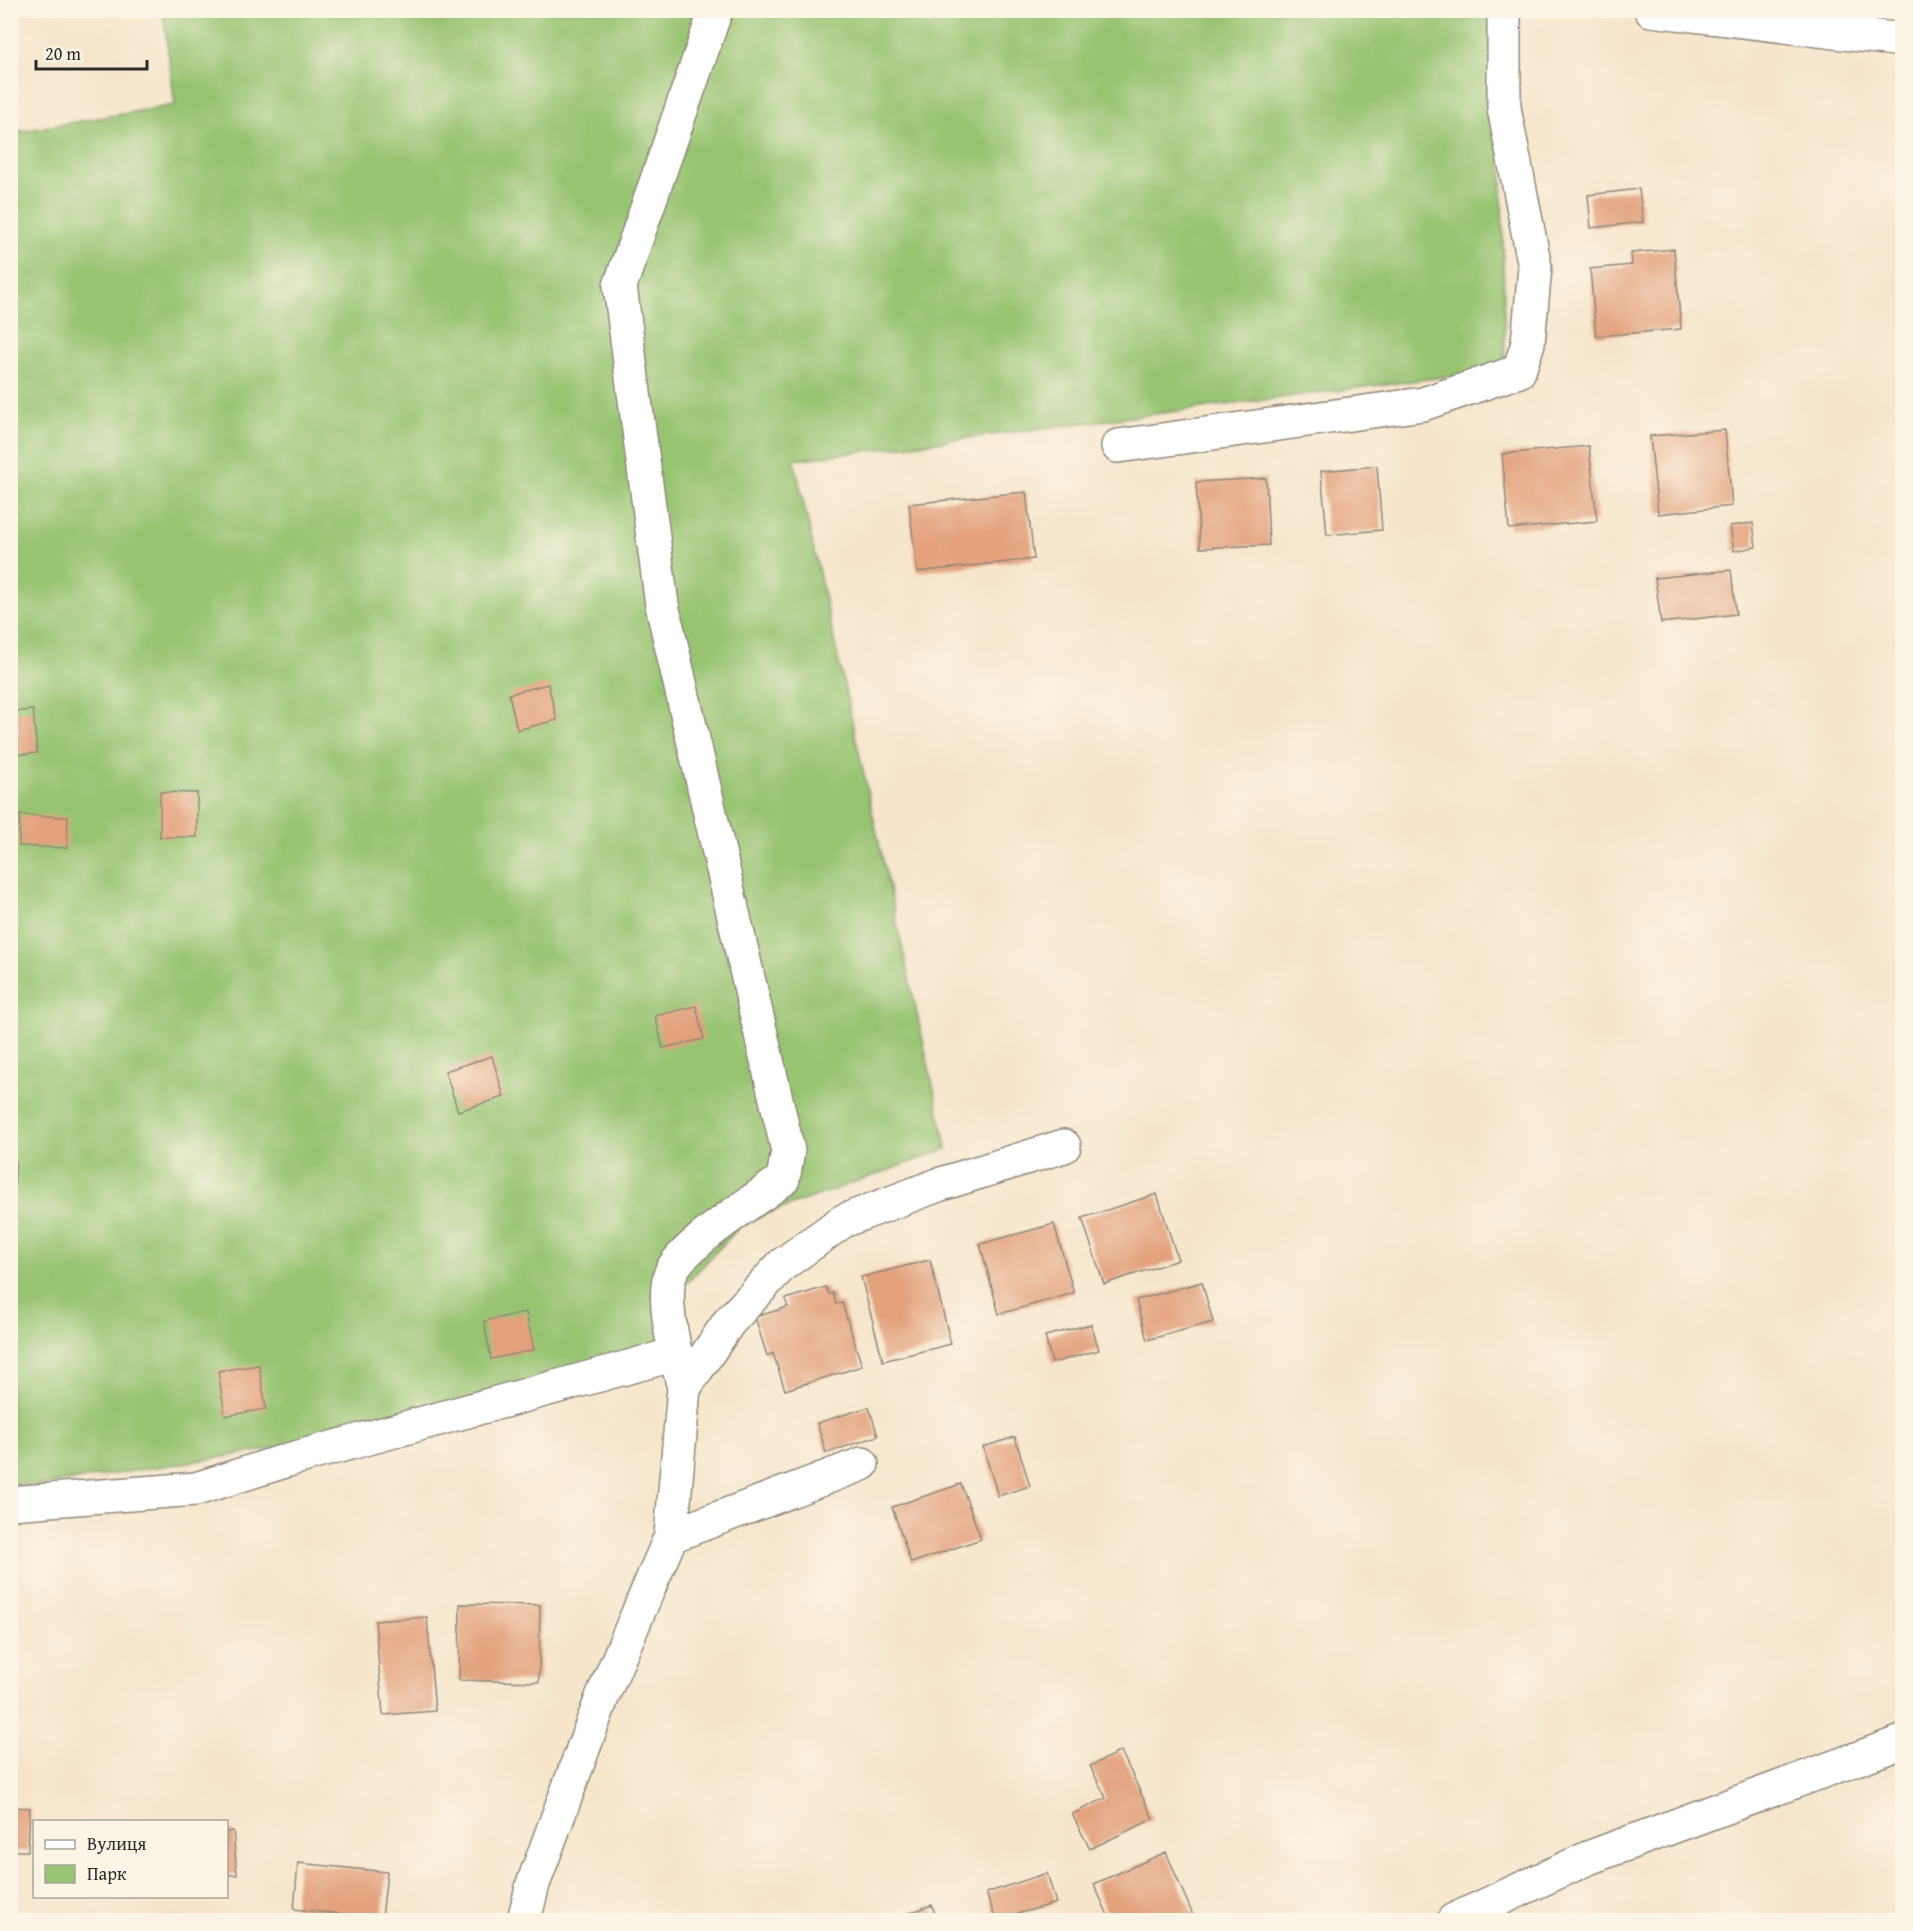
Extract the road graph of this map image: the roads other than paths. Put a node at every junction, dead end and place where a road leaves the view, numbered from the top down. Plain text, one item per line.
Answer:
1 (716, 10) edge
2 (1504, 10) edge
3 (1651, 10) edge
4 (1902, 40) edge
5 (1118, 446) dead end
6 (1064, 1146) dead end
7 (676, 1354) junction
8 (684, 1388) junction
9 (861, 1464) dead end
10 (10, 1503) edge
11 (671, 1536) junction
12 (1902, 1742) edge
13 (524, 1920) edge
14 (1454, 1920) edge

1 - 7 street
2 - 5 street
3 - 4 street
6 - 8 street
7 - 8 street
7 - 10 street
8 - 11 street
9 - 11 street
11 - 13 street
12 - 14 street

